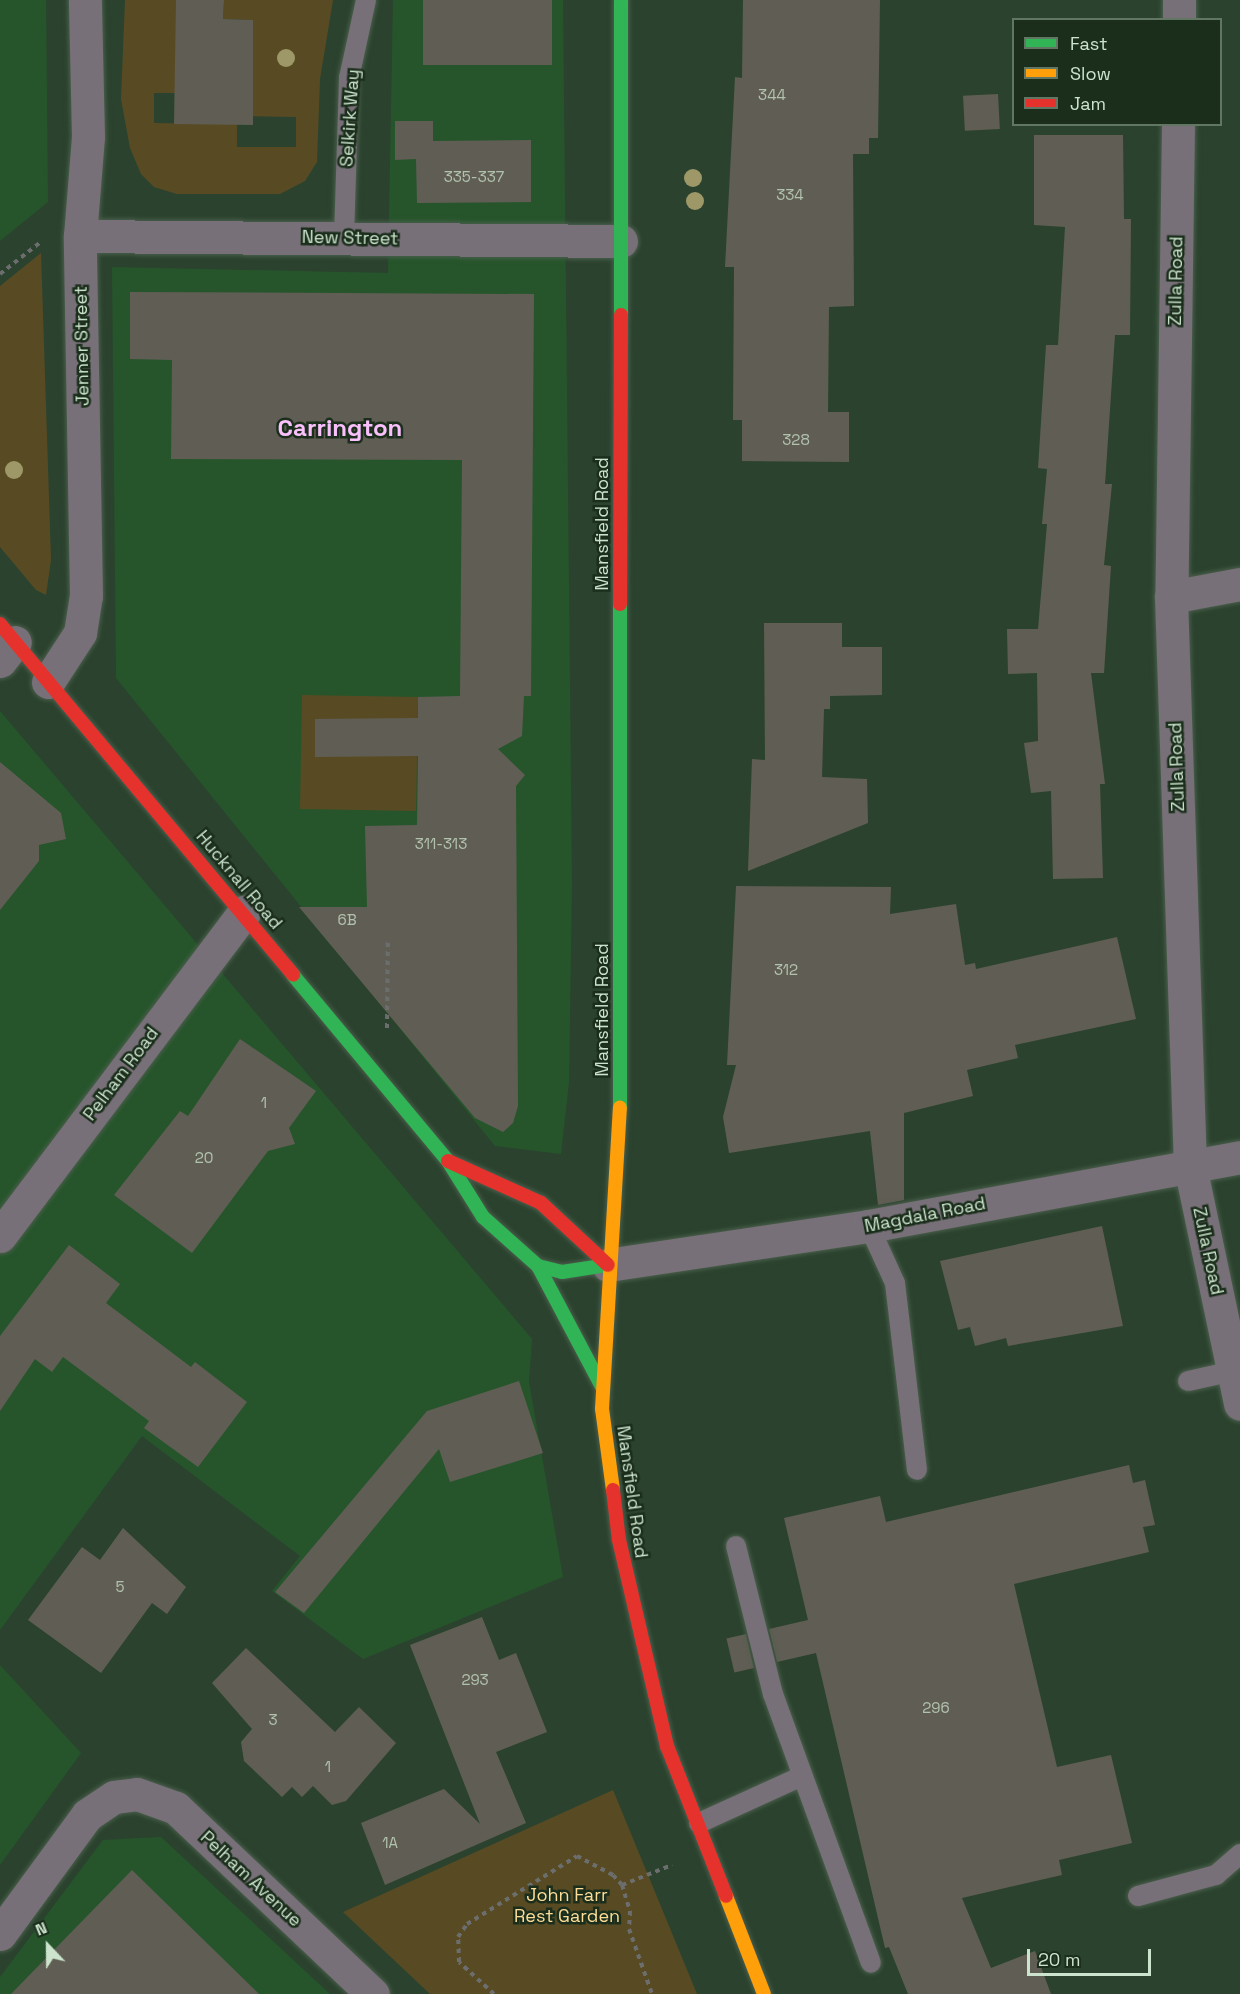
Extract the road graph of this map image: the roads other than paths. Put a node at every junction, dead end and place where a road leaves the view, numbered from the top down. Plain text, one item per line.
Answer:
1 (85, 0) edge
2 (366, 0) edge
3 (621, 0) edge
4 (1179, 0) edge
5 (1179, 18) edge
6 (1178, 126) edge
7 (80, 236) junction
8 (344, 238) junction
9 (621, 241) junction
10 (1240, 584) edge
11 (1171, 597) junction
12 (5, 642) edge
13 (48, 682) junction
14 (244, 912) junction
15 (1240, 1157) edge
16 (448, 1161) junction
17 (1190, 1166) junction
18 (869, 1226) junction
19 (0, 1236) edge
20 (538, 1266) junction
21 (608, 1266) junction
22 (1233, 1371) junction
23 (1188, 1381) dead end
24 (602, 1387) junction
25 (1240, 1404) edge
26 (917, 1470) dead end
27 (736, 1546) dead end
28 (802, 1776) junction
29 (699, 1822) junction
30 (1240, 1854) edge
31 (1138, 1896) dead end
32 (0, 1934) edge
33 (871, 1963) dead end
34 (374, 1994) edge
35 (764, 1994) edge

1 - 7 street, Jenner Street
2 - 8 lane, Selkirk Way
3 - 9 main road, Mansfield Road
4 - 5 street
6 - 11 street, Zulla Road
7 - 8 street, New Street
7 - 13 street, Jenner Street
8 - 9 street, New Street
9 - 21 main road, Mansfield Road
10 - 11 street
11 - 17 street, Zulla Road
12 - 13 main road, Hucknall Road
13 - 14 main road, Hucknall Road
14 - 16 main road, Hucknall Road
14 - 19 street, Pelham Road
15 - 17 street, Magdala Road
16 - 20 main road, Hucknall Road
16 - 21 main road, Hucknall Road
17 - 18 street, Magdala Road
17 - 22 street, Zulla Road
18 - 21 street, Magdala Road
18 - 26 lane
20 - 21 main road
20 - 24 main road
21 - 24 main road, Mansfield Road
22 - 23 lane
22 - 25 street, Zulla Road
24 - 29 main road, Mansfield Road
27 - 28 lane
28 - 29 lane
28 - 33 lane
29 - 35 main road, Mansfield Road
30 - 31 lane
32 - 34 street, Pelham Avenue

